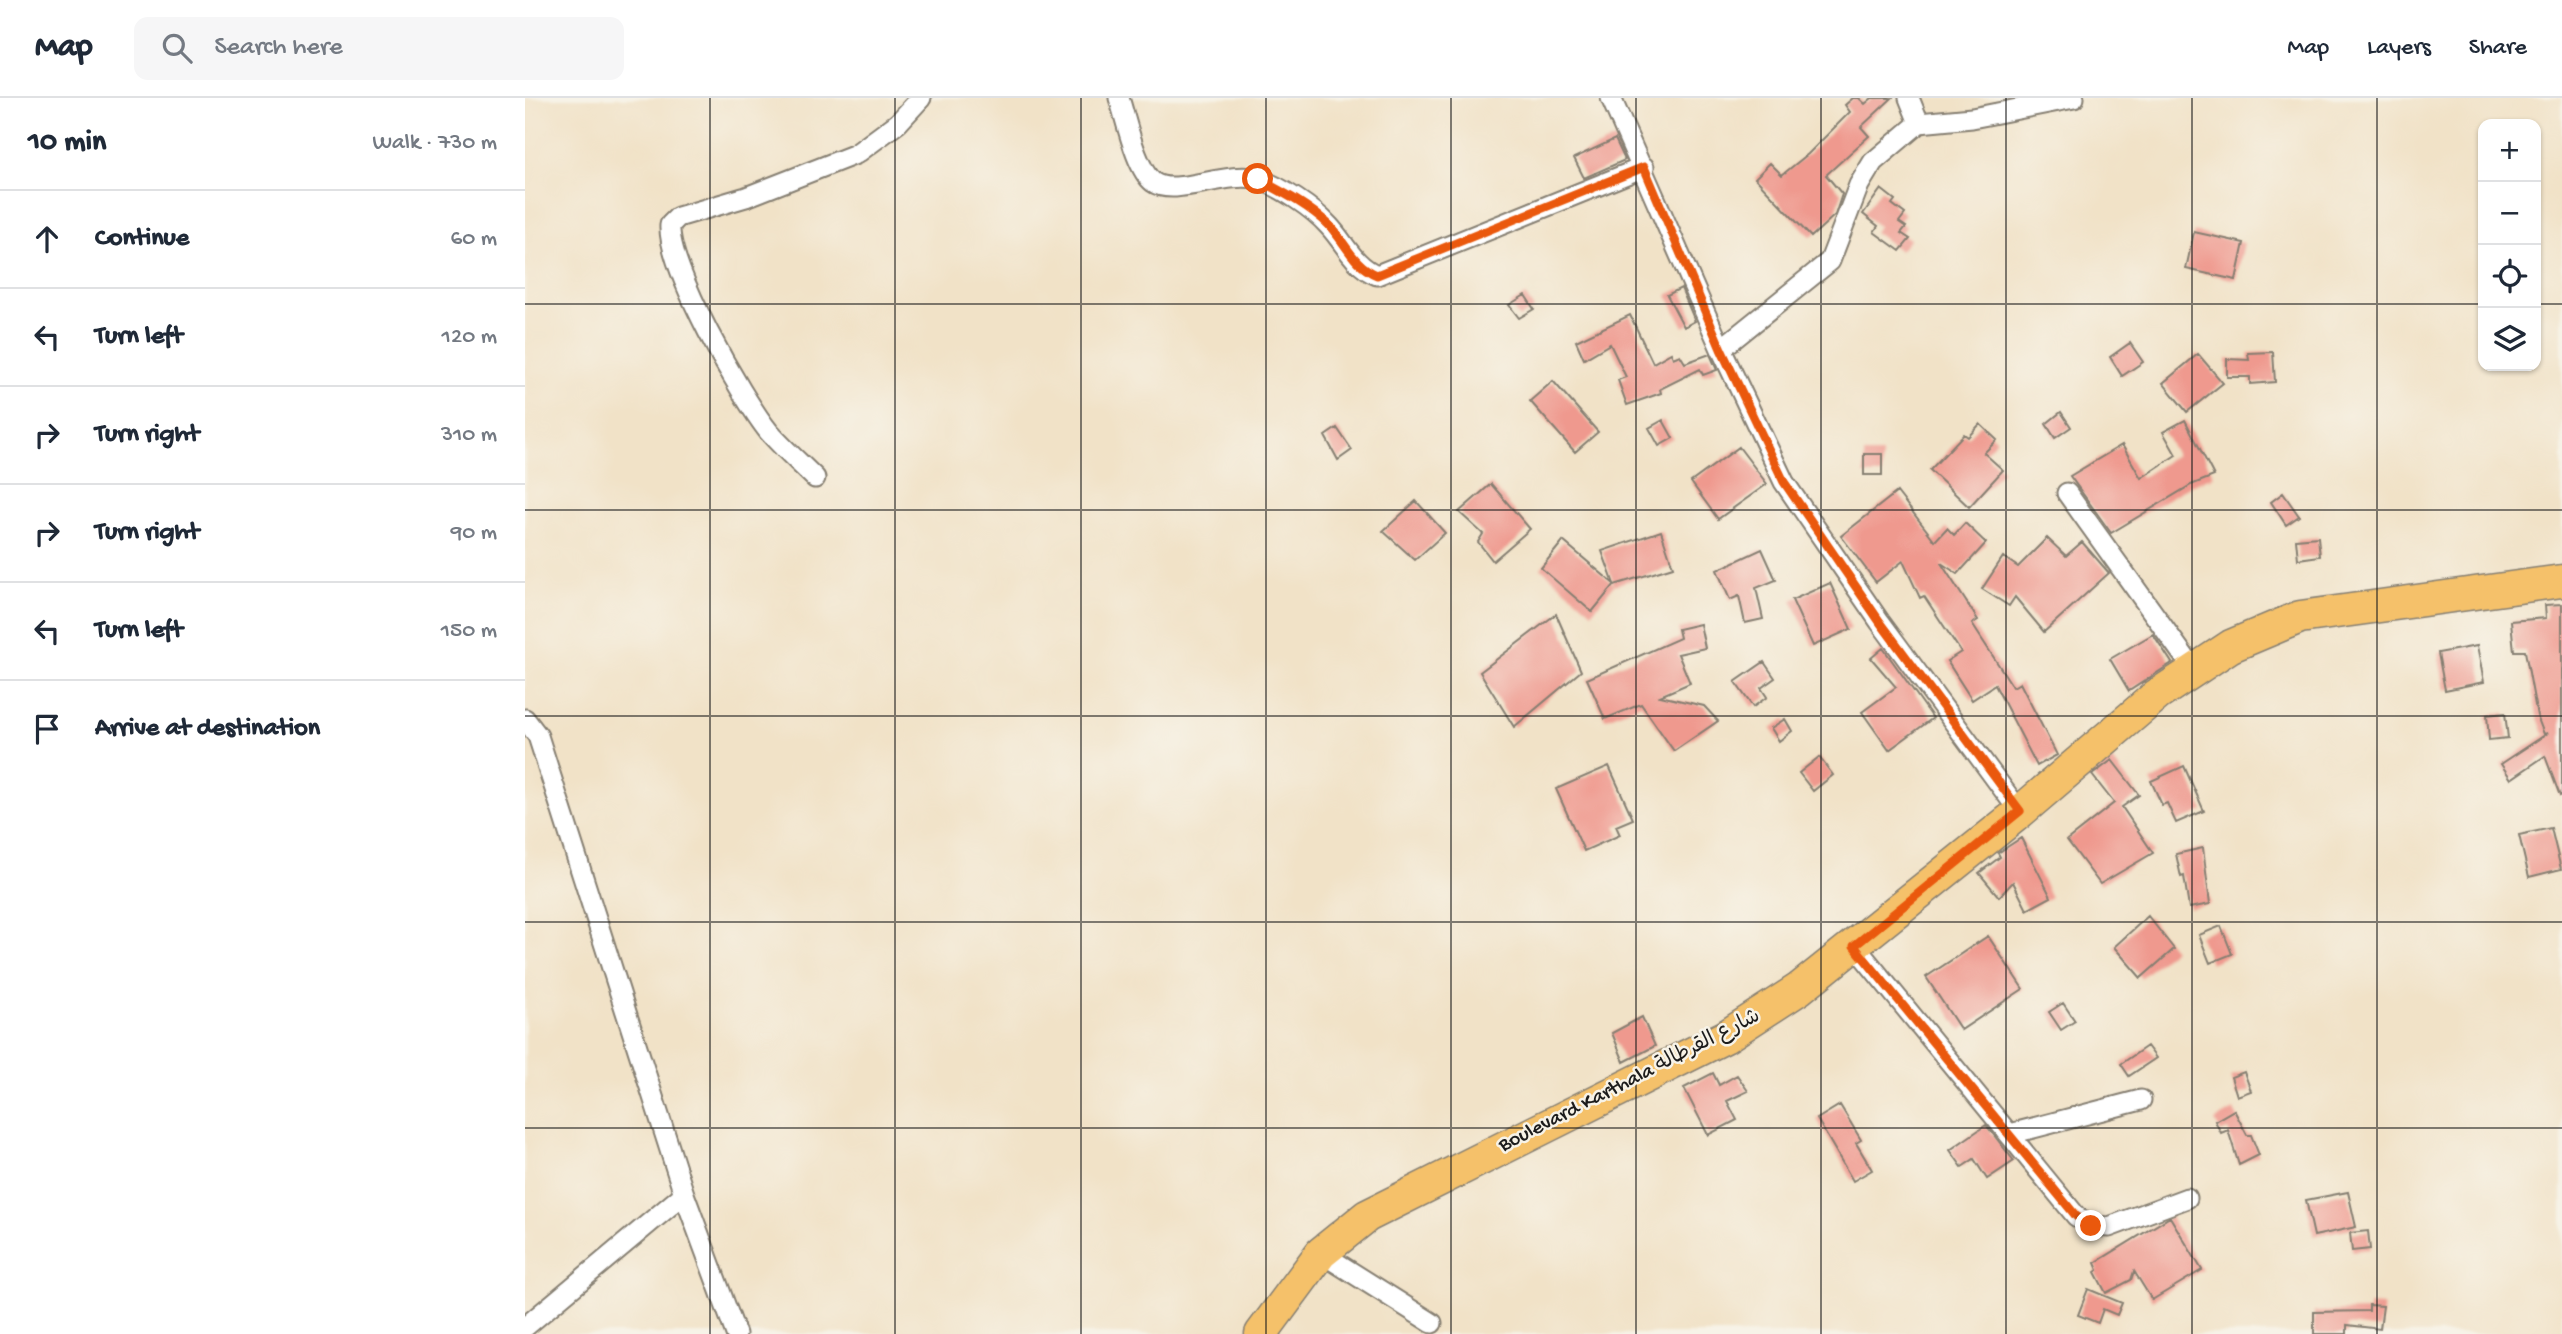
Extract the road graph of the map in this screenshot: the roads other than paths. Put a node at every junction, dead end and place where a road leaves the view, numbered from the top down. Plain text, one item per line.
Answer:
1 (921, 98) edge
2 (1119, 98) edge
3 (1611, 98) edge
4 (1909, 98) edge
5 (2069, 98) edge
6 (2074, 98) edge
7 (1919, 123) junction
8 (1644, 167) junction
9 (1721, 349) junction
10 (815, 478) dead end
11 (2067, 493) dead end
12 (2562, 581) edge
13 (2194, 670) junction
14 (525, 719) edge
15 (2020, 811) junction
16 (1854, 946) junction
17 (2141, 1100) dead end
18 (2010, 1134) junction
19 (684, 1194) junction
20 (2187, 1198) dead end
21 (1321, 1253) junction
22 (1432, 1323) dead end
23 (525, 1327) edge
24 (736, 1334) edge
25 (1261, 1334) edge

1 - 10 street
2 - 8 street
3 - 8 street
4 - 7 street
5 - 6 street
5 - 7 street
7 - 9 street
8 - 9 street
9 - 15 street
11 - 13 street
12 - 13 main road, Boulevard Karthala شارع القرطالة
13 - 15 main road, Boulevard Karthala شارع القرطالة
14 - 19 street
15 - 16 main road, Boulevard Karthala شارع القرطالة
16 - 18 street
16 - 21 main road, Boulevard Karthala شارع القرطالة
17 - 18 street
18 - 20 street
19 - 23 street
19 - 24 street
21 - 22 street
21 - 25 main road, Boulevard Karthala شارع القرطالة

